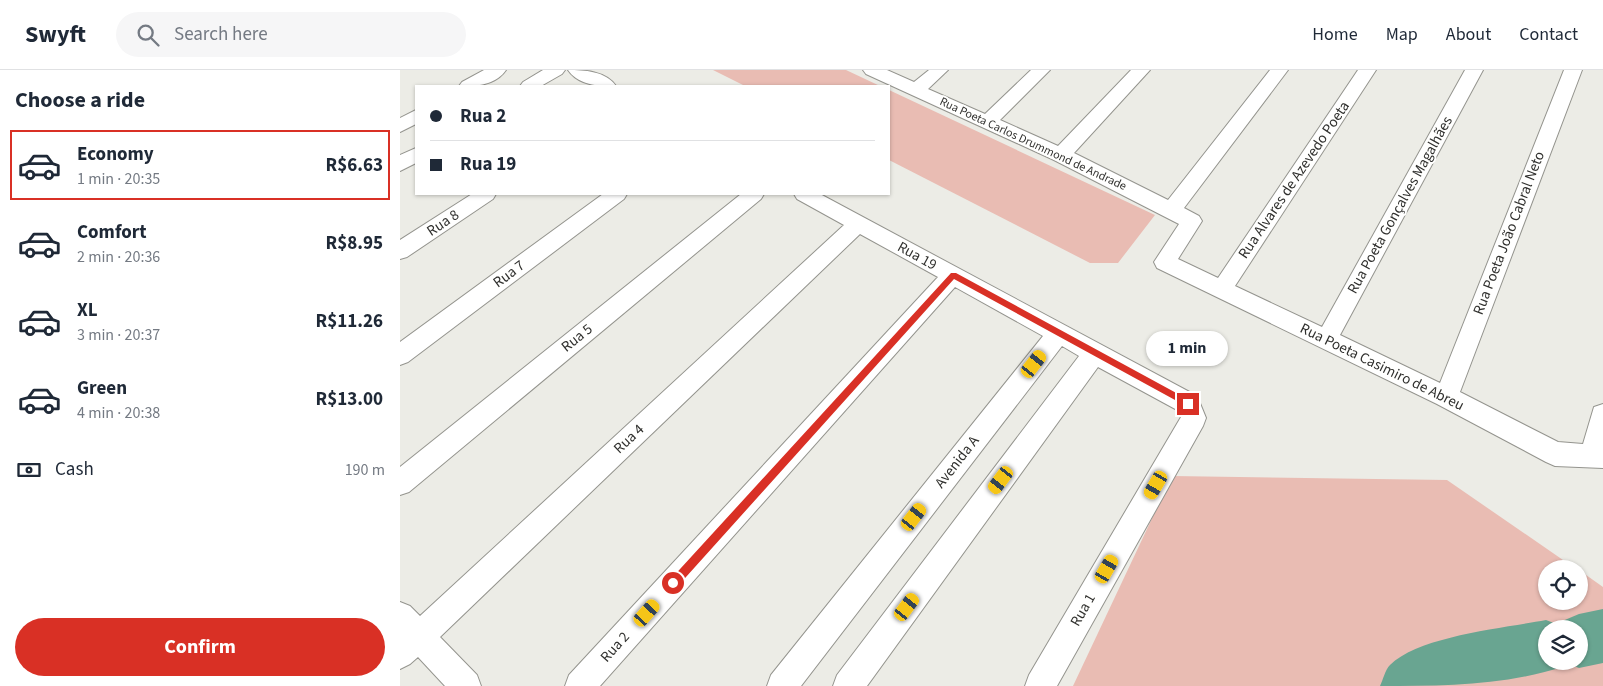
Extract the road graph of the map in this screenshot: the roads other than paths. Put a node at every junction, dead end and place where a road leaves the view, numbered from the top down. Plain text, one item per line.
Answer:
1 (497, 70) edge
2 (556, 70) edge
3 (577, 70) edge
4 (872, 70) edge
5 (939, 70) edge
6 (1041, 70) edge
7 (1141, 70) edge
8 (1279, 70) edge
9 (1367, 70) edge
10 (1474, 70) edge
11 (1573, 70) edge
12 (470, 85) edge
13 (530, 85) edge
14 (605, 85) edge
15 (916, 90) junction
16 (415, 117) edge
17 (987, 122) junction
18 (400, 126) edge
19 (415, 155) edge
20 (1061, 155) junction
21 (400, 164) edge
22 (484, 195) edge
23 (616, 195) edge
24 (753, 195) edge
25 (806, 195) edge
26 (1171, 210) junction
27 (858, 224) junction
28 (400, 251) edge
29 (1164, 262) joint
30 (953, 276) junction
31 (1221, 290) junction
32 (1059, 333) junction
33 (1326, 340) junction
34 (1095, 353) junction
35 (400, 355) edge
36 (1446, 396) junction
37 (1188, 404) joint
38 (1603, 415) edge
39 (1598, 456) edge
40 (400, 483) edge
41 (406, 636) edge
42 (466, 686) edge
43 (580, 686) edge
44 (782, 686) edge
45 (848, 686) edge
46 (1040, 686) edge

1 - 12 street
2 - 13 street
3 - 14 street
4 - 15 street, Rua Poeta Carlos Drummond de Andrade
5 - 15 street
6 - 17 street
7 - 20 street
8 - 26 street
9 - 31 street, Rua Alvares de Azevedo Poeta
10 - 33 street, Rua Poeta Gonçalves Magalhães
11 - 36 street, Rua Poeta João Cabral Neto
15 - 17 street, Rua Poeta Carlos Drummond de Andrade
16 - 18 street
17 - 20 street, Rua Poeta Carlos Drummond de Andrade
19 - 21 street
20 - 26 street, Rua Poeta Carlos Drummond de Andrade
22 - 28 street, Rua 8
23 - 35 street, Rua 7
24 - 40 street, Rua 5
25 - 27 street, Rua 19
26 - 29 street, Rua Poeta Carlos Drummond de Andrade
27 - 30 street, Rua 19
27 - 41 street, Rua 4
29 - 31 street, Rua Poeta Casimiro de Abreu
30 - 32 street, Rua 19
30 - 43 street, Rua 2
31 - 33 street, Rua Poeta Casimiro de Abreu
32 - 34 street, Rua 19
32 - 44 street, Avenida A
33 - 36 street, Rua Poeta Casimiro de Abreu
34 - 37 street, Rua 19
34 - 45 street
36 - 39 street, Rua Poeta Casimiro de Abreu
37 - 46 street, Rua 1
38 - 39 street
41 - 42 street

